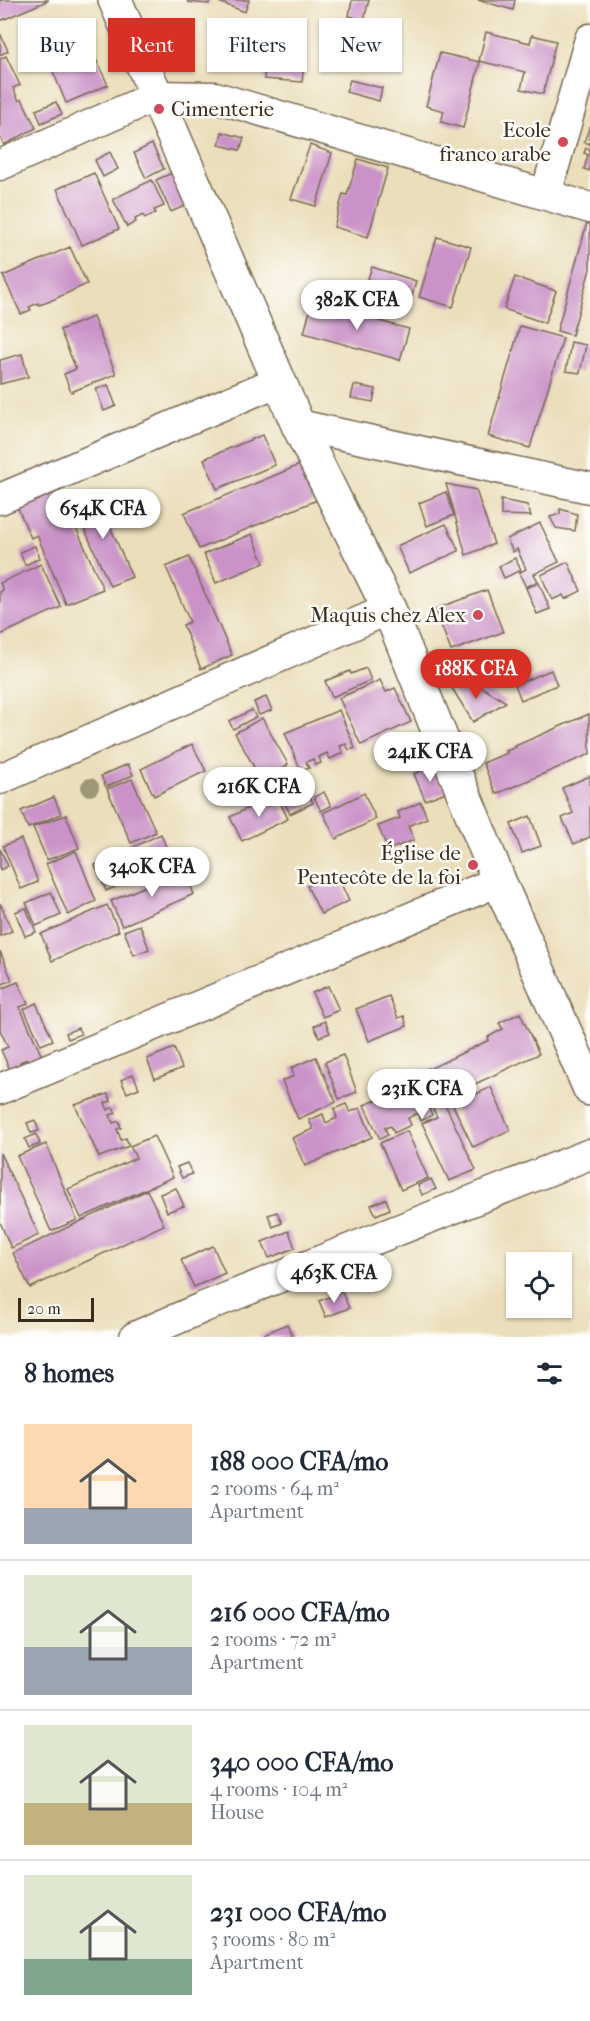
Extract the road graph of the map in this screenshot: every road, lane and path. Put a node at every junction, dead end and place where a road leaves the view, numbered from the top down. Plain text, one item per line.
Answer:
1 (115, 0) edge
2 (590, 39) edge
3 (156, 96) junction
4 (0, 165) edge
5 (546, 195) junction
6 (590, 208) edge
7 (279, 381) junction
8 (298, 425) junction
9 (590, 488) edge
10 (0, 499) edge
11 (389, 609) junction
12 (0, 779) edge
13 (499, 881) junction
14 (0, 1089) edge
15 (590, 1089) edge
16 (590, 1154) edge
17 (135, 1337) edge

1 - 3 street
2 - 5 street
3 - 4 street
3 - 5 street
3 - 7 street
5 - 6 street
7 - 8 street
7 - 10 street
8 - 9 street
8 - 11 street
11 - 12 street
11 - 13 street
13 - 14 street
13 - 15 street
16 - 17 street

